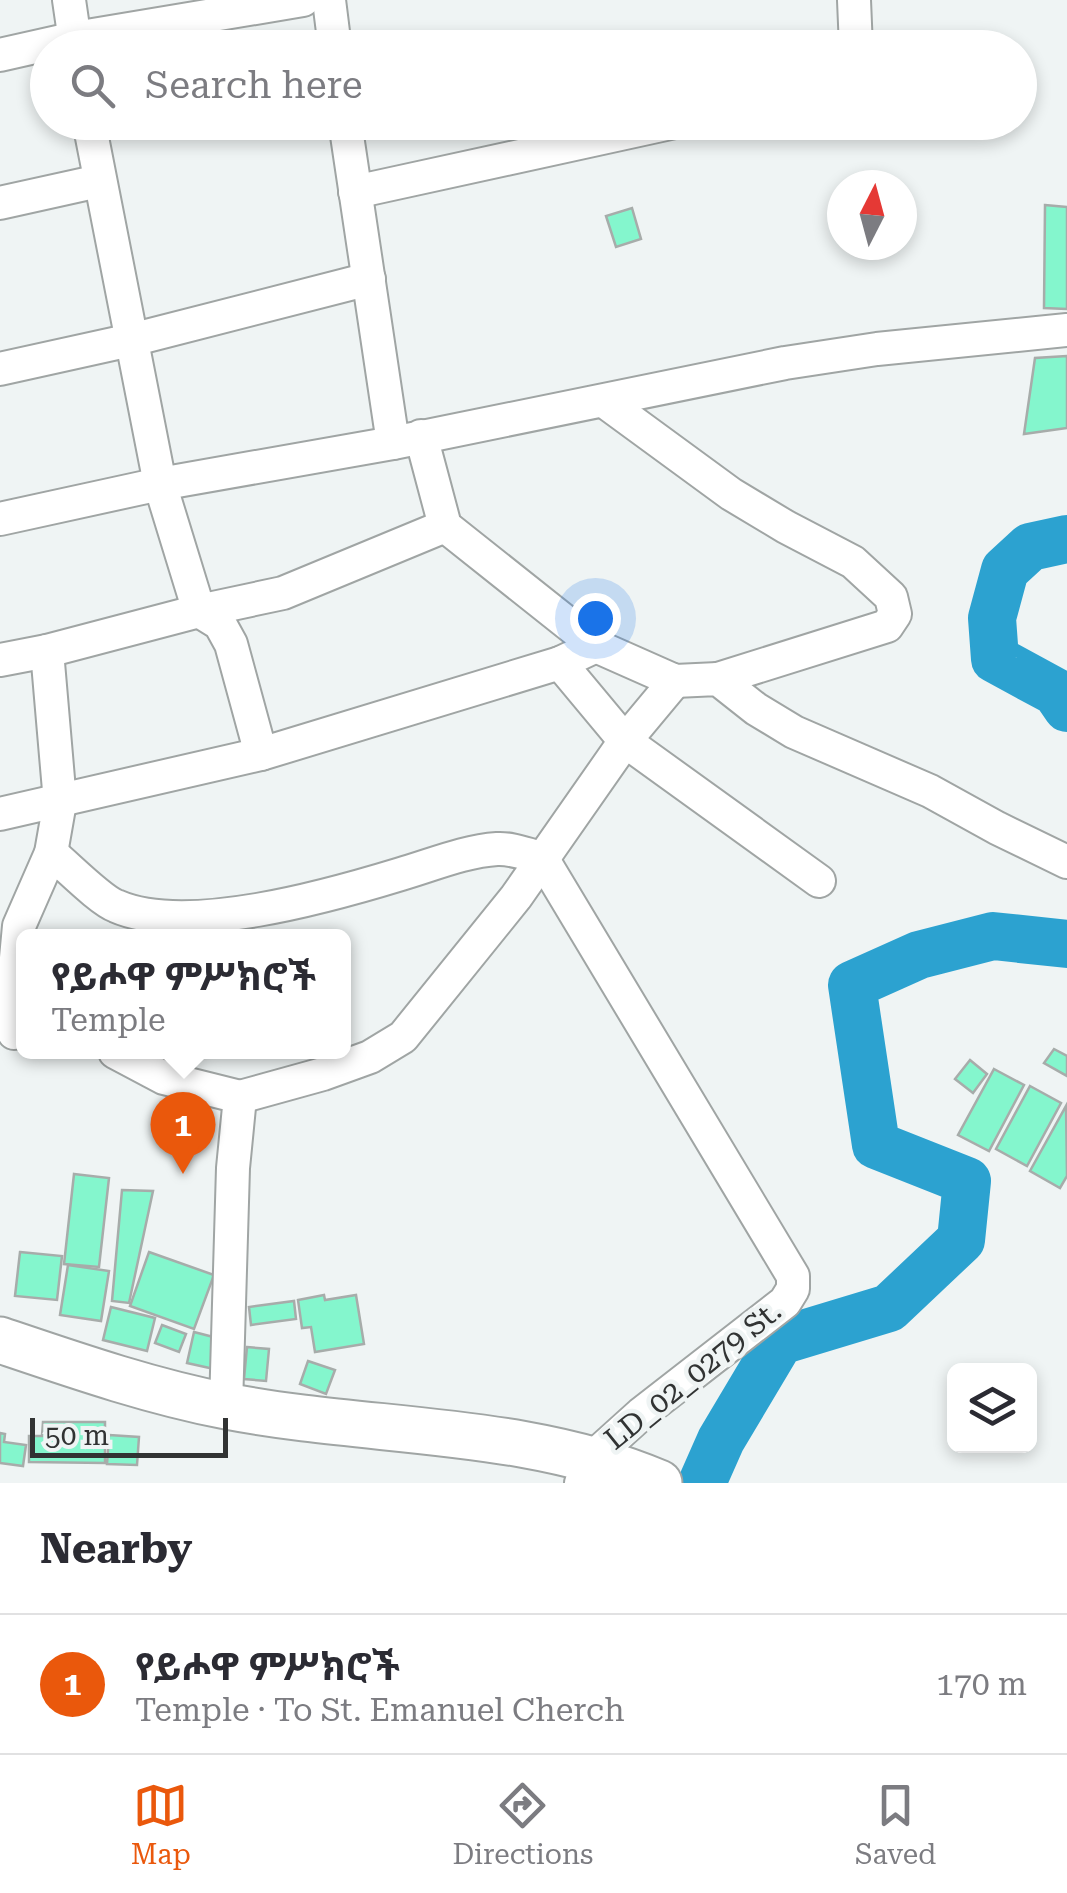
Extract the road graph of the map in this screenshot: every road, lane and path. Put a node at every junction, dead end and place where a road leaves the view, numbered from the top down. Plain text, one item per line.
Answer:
1 (69, 0) edge
2 (303, 0) edge
3 (329, 0) edge
4 (854, 0) edge
5 (73, 30) edge
6 (144, 30) edge
7 (333, 30) edge
8 (855, 30) edge
9 (30, 50) edge
10 (0, 55) edge
11 (92, 140) edge
12 (348, 140) edge
13 (593, 140) edge
14 (99, 181) junction
15 (355, 192) junction
16 (0, 203) edge
17 (369, 279) junction
18 (1067, 330) edge
19 (131, 340) junction
20 (0, 369) edge
21 (604, 401) junction
22 (407, 439) junction
23 (160, 484) junction
24 (0, 519) edge
25 (445, 526) junction
26 (198, 611) junction
27 (596, 646) junction
28 (47, 651) junction
29 (0, 660) edge
30 (560, 663) junction
31 (718, 679) junction
32 (675, 681) junction
33 (625, 742) junction
34 (261, 754) junction
35 (60, 802) junction
36 (0, 814) edge
37 (51, 853) junction
38 (542, 858) junction
39 (1067, 862) edge
40 (819, 881) dead end
41 (19, 929) edge
42 (16, 958) edge
43 (12, 1033) edge
44 (129, 1059) edge
45 (240, 1098) junction
46 (0, 1340) edge
47 (0, 1372) edge
48 (226, 1406) junction
49 (586, 1472) edge
50 (655, 1481) edge

1 - 5 street
2 - 6 street
3 - 7 street
4 - 8 street
9 - 10 street
11 - 14 street
12 - 15 street
13 - 15 street
14 - 16 street
14 - 19 street
15 - 17 street
17 - 19 street
17 - 22 street
18 - 21 street
19 - 20 street
19 - 23 street
21 - 22 street
21 - 31 street
22 - 23 street
22 - 25 street
23 - 24 street
23 - 26 street
25 - 26 street
25 - 27 street
26 - 28 street
26 - 34 street
27 - 30 street
27 - 32 street
28 - 29 street
28 - 35 street
30 - 33 street
30 - 34 street
31 - 32 street
31 - 39 street
32 - 33 street
33 - 38 street
33 - 40 street
34 - 35 street
35 - 36 street
35 - 37 street
37 - 38 street
37 - 41 street
38 - 45 street
38 - 49 street, LD_02_0279 St.
42 - 43 street
44 - 45 street
45 - 48 street
46 - 48 main road
47 - 49 main road
48 - 49 main road
49 - 50 main road

